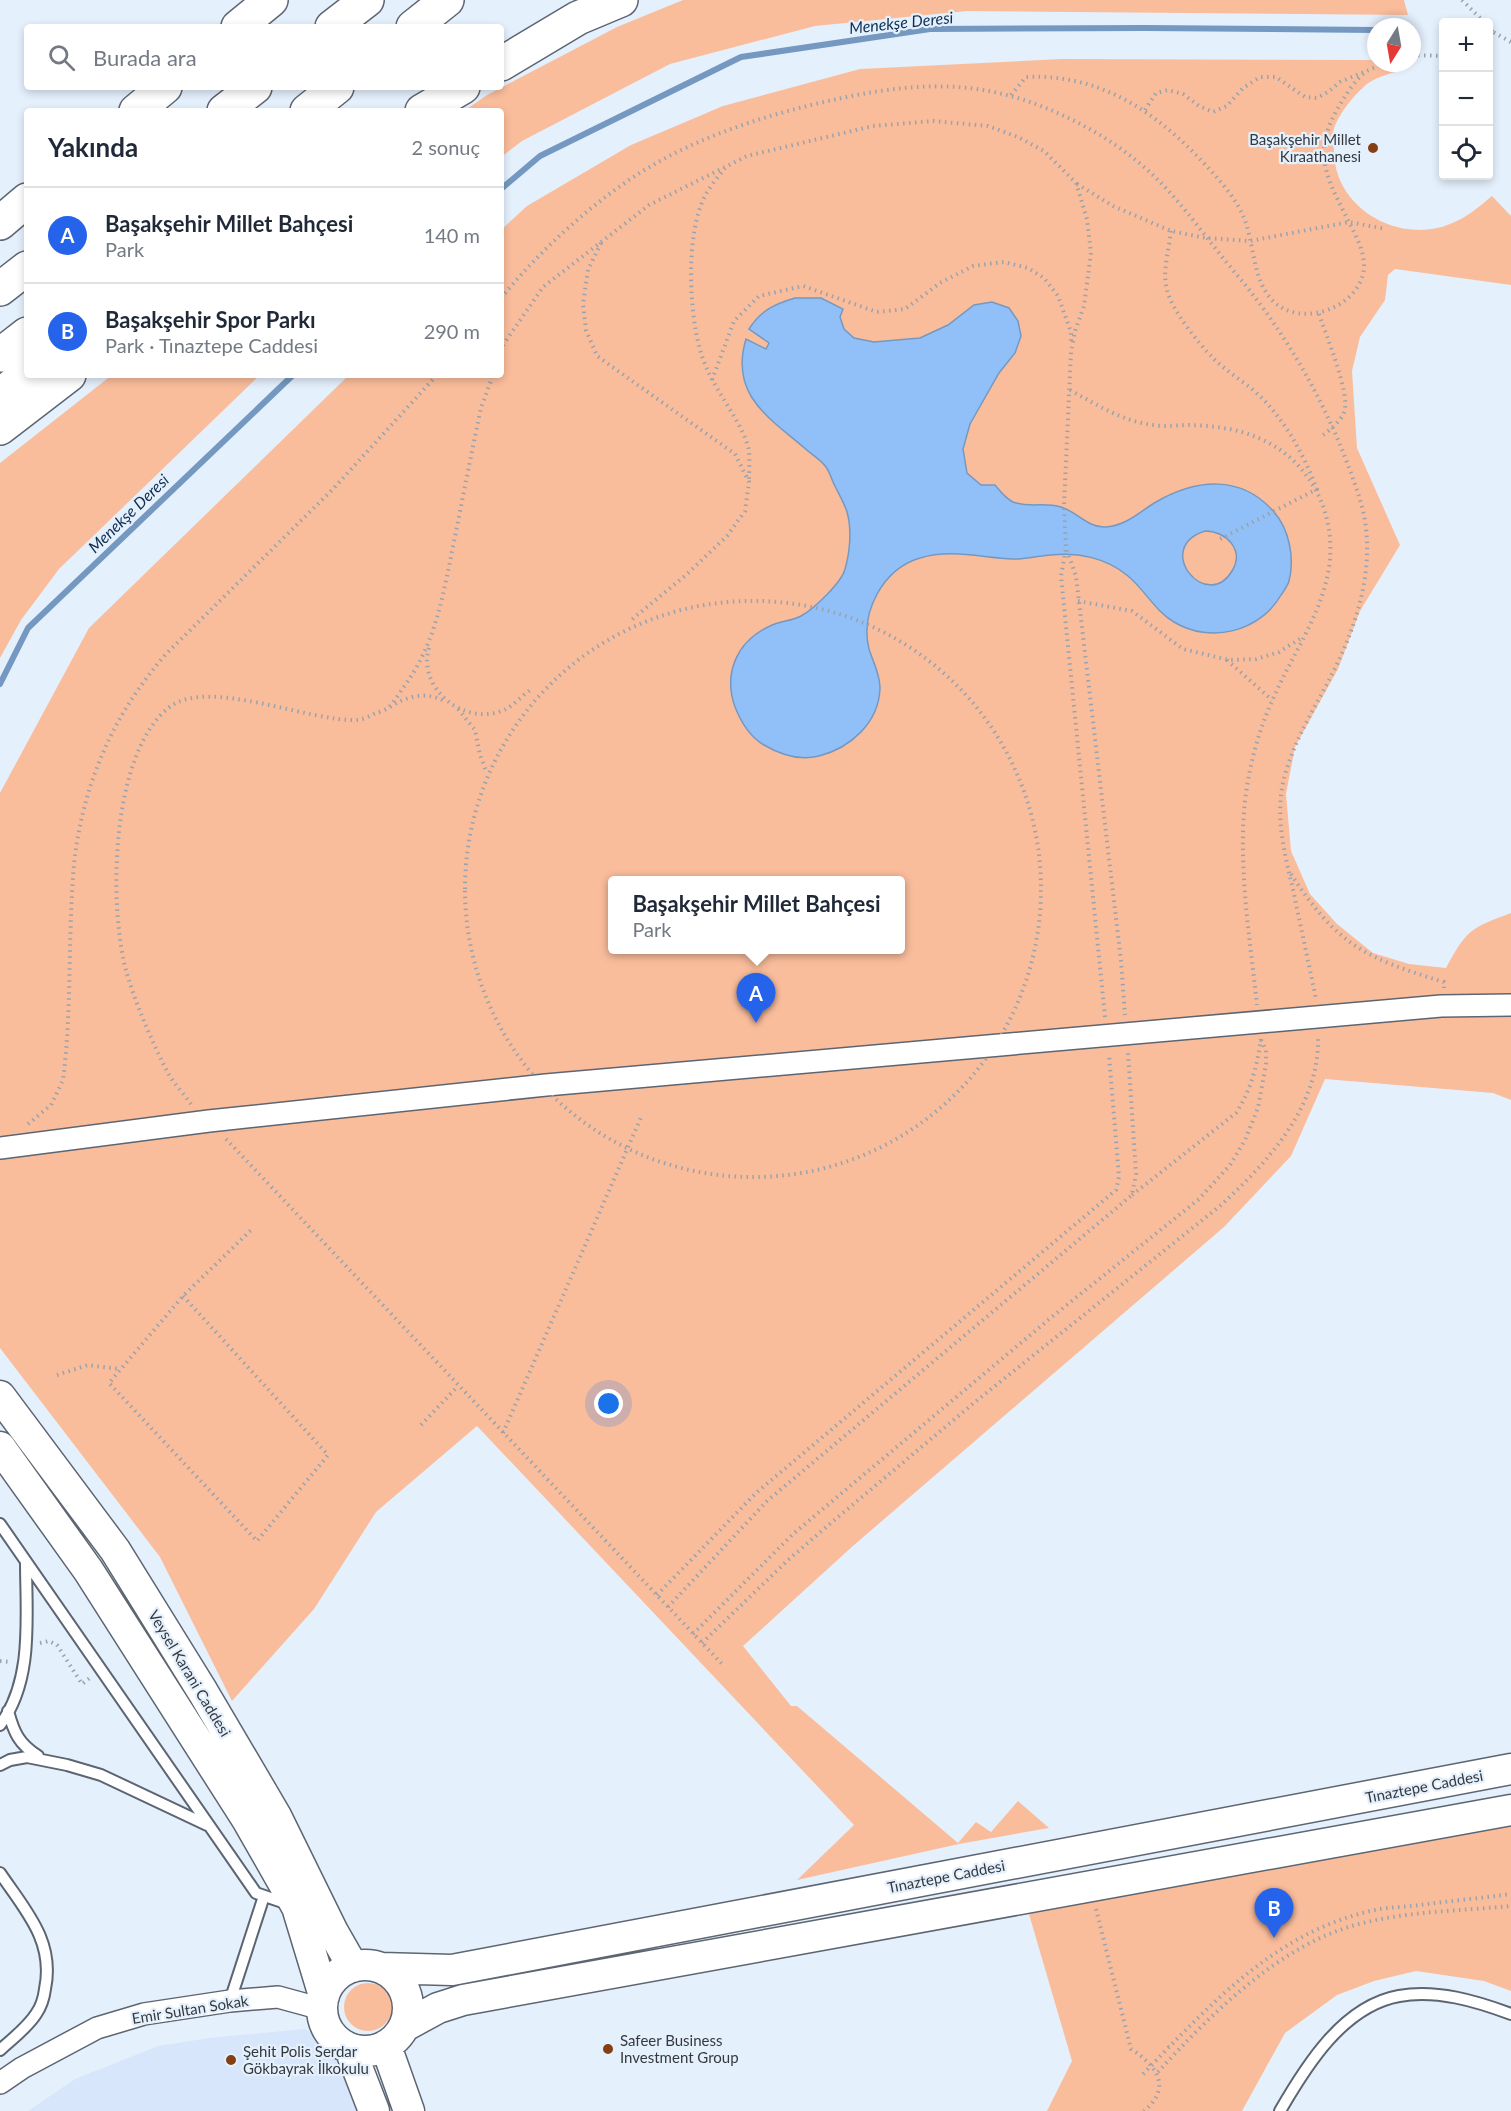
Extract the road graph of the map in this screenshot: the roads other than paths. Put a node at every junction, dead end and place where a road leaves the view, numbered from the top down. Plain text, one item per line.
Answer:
1 (271, 0) edge
2 (367, 0) edge
3 (447, 0) edge
4 (621, 0) edge
5 (242, 24) edge
6 (336, 24) edge
7 (417, 24) edge
8 (504, 62) edge
9 (161, 90) edge
10 (251, 90) edge
11 (333, 90) edge
12 (458, 90) edge
13 (140, 108) edge
14 (228, 108) edge
15 (311, 108) edge
16 (427, 108) edge
17 (24, 203) edge
18 (0, 223) edge
19 (24, 270) edge
20 (0, 289) edge
21 (24, 336) edge
22 (0, 355) edge
23 (24, 376) edge
24 (65, 378) edge
25 (0, 396) edge
26 (0, 428) edge
27 (1511, 1005) edge
28 (0, 1148) edge
29 (0, 1396) edge
30 (0, 1447) edge
31 (0, 1524) edge
32 (26, 1562) junction
33 (8, 1711) junction
34 (0, 1725) edge
35 (45, 1760) junction
36 (0, 1765) edge
37 (1511, 1769) edge
38 (1511, 1810) edge
39 (209, 1826) junction
40 (0, 1873) edge
41 (264, 1896) junction
42 (297, 1907) junction
43 (367, 1967) junction
44 (230, 2001) junction
45 (323, 2002) junction
46 (1511, 2014) edge
47 (396, 2036) junction
48 (350, 2049) junction
49 (0, 2050) edge
50 (0, 2083) edge
51 (374, 2111) edge
52 (409, 2111) edge
53 (1280, 2111) edge

1 - 5 highway
2 - 6 highway
3 - 7 highway
4 - 8 highway
9 - 13 highway
10 - 14 highway
11 - 15 highway
12 - 16 highway
17 - 18 highway
19 - 20 highway
21 - 22 highway
23 - 25 highway
24 - 26 highway
27 - 28 street
29 - 43 street, Veysel Karani Caddesi
30 - 42 street, Veysel Karani Caddesi
31 - 32 lane
32 - 33 lane
32 - 39 lane
33 - 34 lane
33 - 35 lane
35 - 36 lane
35 - 39 lane
37 - 43 street, Tınaztepe Caddesi
38 - 47 street
39 - 41 lane
40 - 49 lane
41 - 42 lane
41 - 44 lane
42 - 45 street, Veysel Karani Caddesi
43 - 45 street
43 - 47 street
44 - 45 street, Emir Sultan Sokak
44 - 50 street, Emir Sultan Sokak
45 - 48 street
46 - 53 lane
47 - 48 street
47 - 52 street
48 - 51 street

